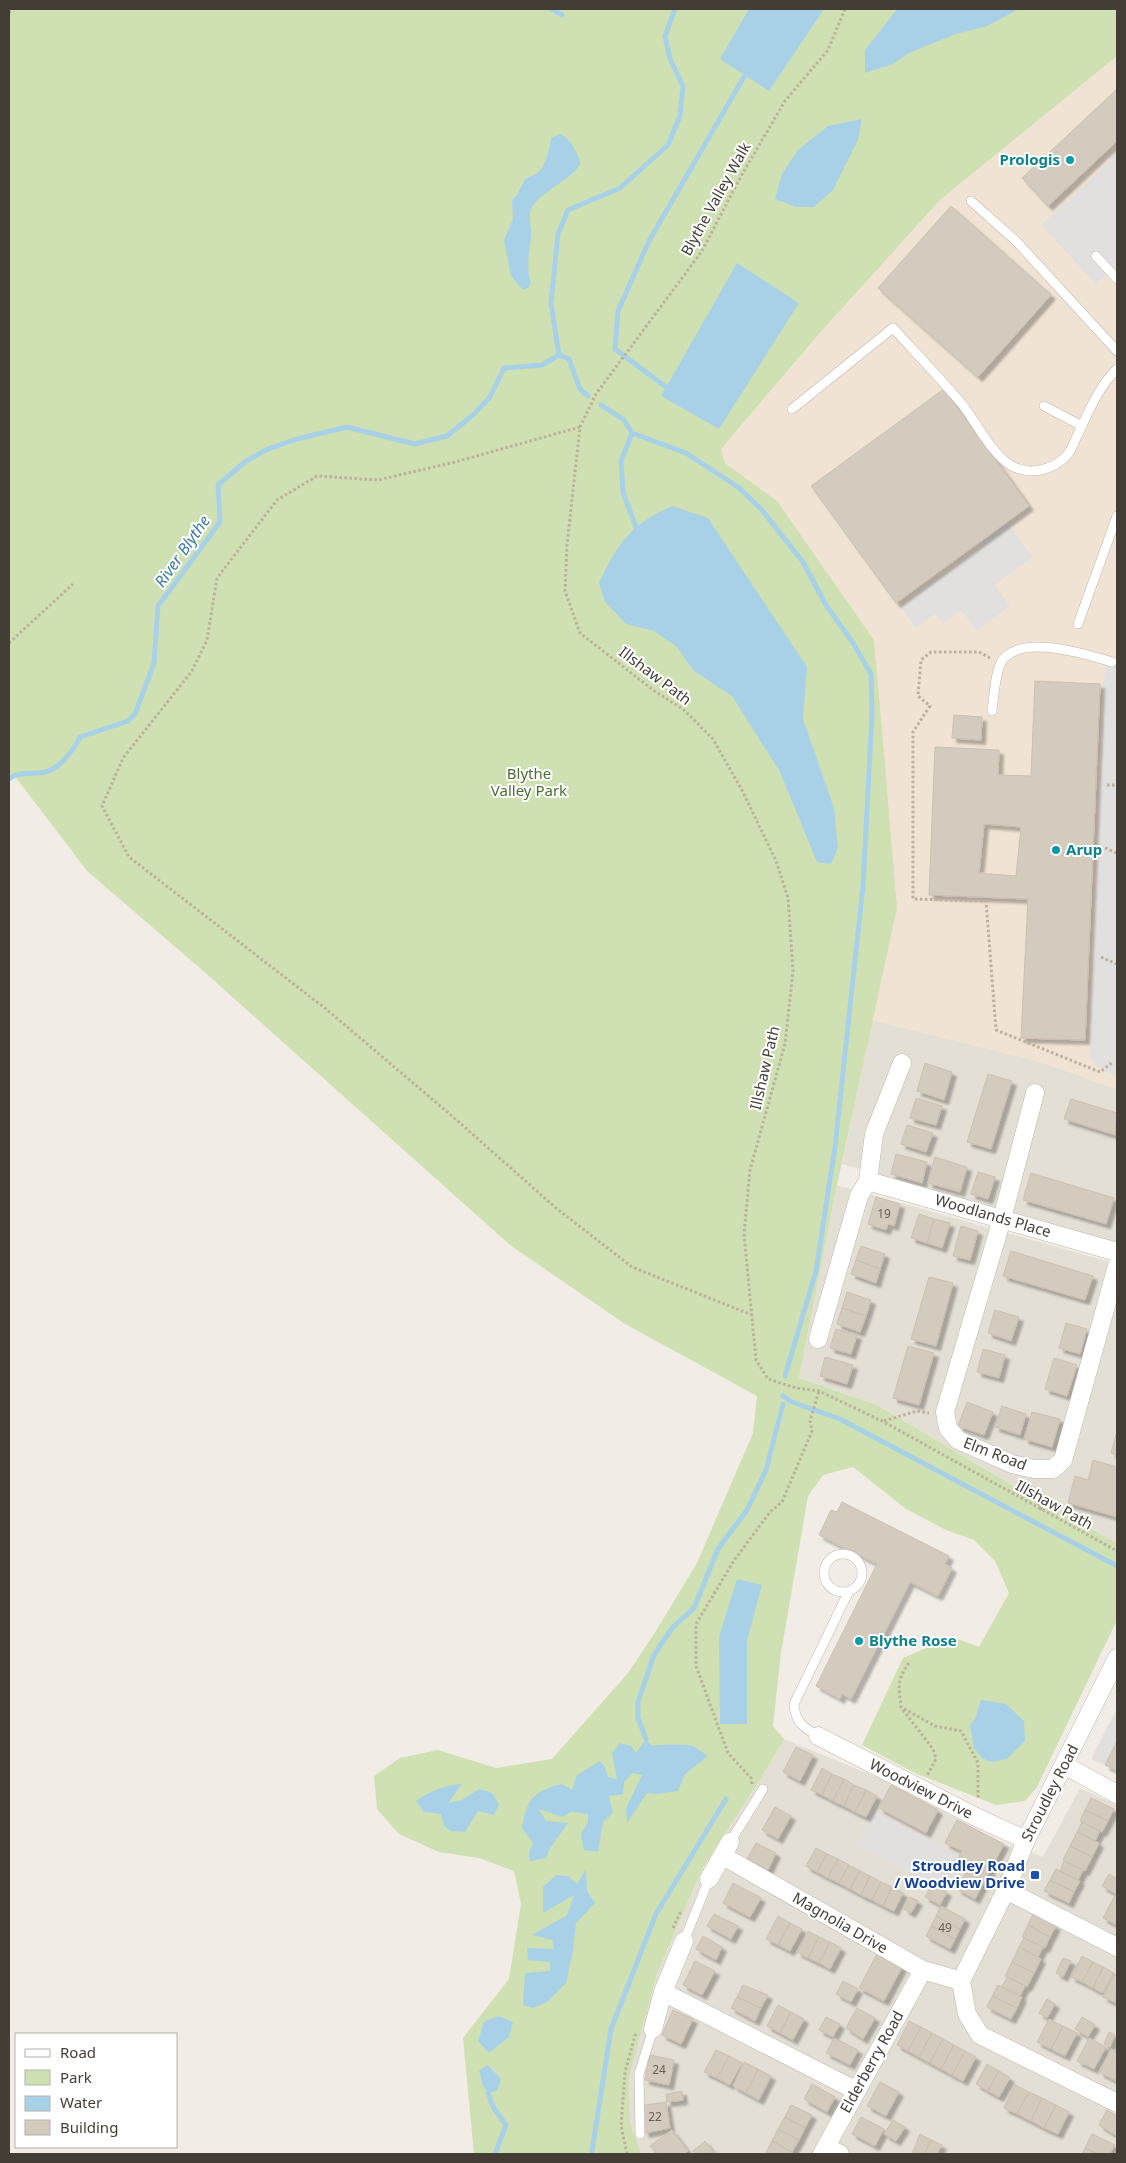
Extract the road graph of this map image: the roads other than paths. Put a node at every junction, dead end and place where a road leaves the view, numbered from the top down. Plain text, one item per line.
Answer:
1 (971, 201) dead end
2 (1096, 256) dead end
3 (1117, 279) edge
4 (1117, 351) edge
5 (1117, 369) edge
6 (1044, 406) dead end
7 (792, 410) dead end
8 (1082, 426) junction
9 (1117, 516) edge
10 (1078, 624) dead end
11 (1112, 662) dead end
12 (992, 711) dead end
13 (902, 1063) dead end
14 (1035, 1093) dead end
15 (868, 1181) junction
16 (1002, 1219) junction
17 (1117, 1252) edge
18 (1117, 1266) edge
19 (818, 1339) dead end
20 (849, 1591) junction
21 (1117, 1658) edge
22 (818, 1736) joint
23 (1064, 1766) junction
24 (763, 1789) dead end
25 (1117, 1794) edge
26 (1026, 1840) junction
27 (727, 1849) junction
28 (709, 1879) joint
29 (1006, 1890) junction
30 (684, 1941) joint
31 (1117, 1948) edge
32 (923, 1970) junction
33 (961, 1981) junction
34 (663, 1992) junction
35 (653, 2029) joint
36 (857, 2090) junction
37 (1117, 2103) edge
38 (640, 2134) dead end
39 (829, 2152) edge

1 - 4 lane
2 - 3 lane
5 - 8 lane
6 - 8 lane
7 - 8 lane
9 - 10 lane
11 - 12 lane
13 - 15 street
14 - 16 street
15 - 16 street, Woodlands Place
15 - 19 street
16 - 17 street, Woodlands Place
16 - 18 street, Elm Road
20 - 20 lane
20 - 22 lane
21 - 23 street, Stroudley Road
22 - 26 street, Woodview Drive
23 - 25 street
23 - 26 street, Stroudley Road
24 - 27 lane
26 - 29 street, Stroudley Road
27 - 28 street
27 - 32 street, Magnolia Drive
28 - 30 lane
29 - 31 street
29 - 33 street, Stroudley Road
30 - 34 street
32 - 33 street, Magnolia Drive
32 - 36 street, Elderberry Road
33 - 37 street
34 - 35 street
34 - 36 street
35 - 38 lane
36 - 39 street, Elderberry Road

